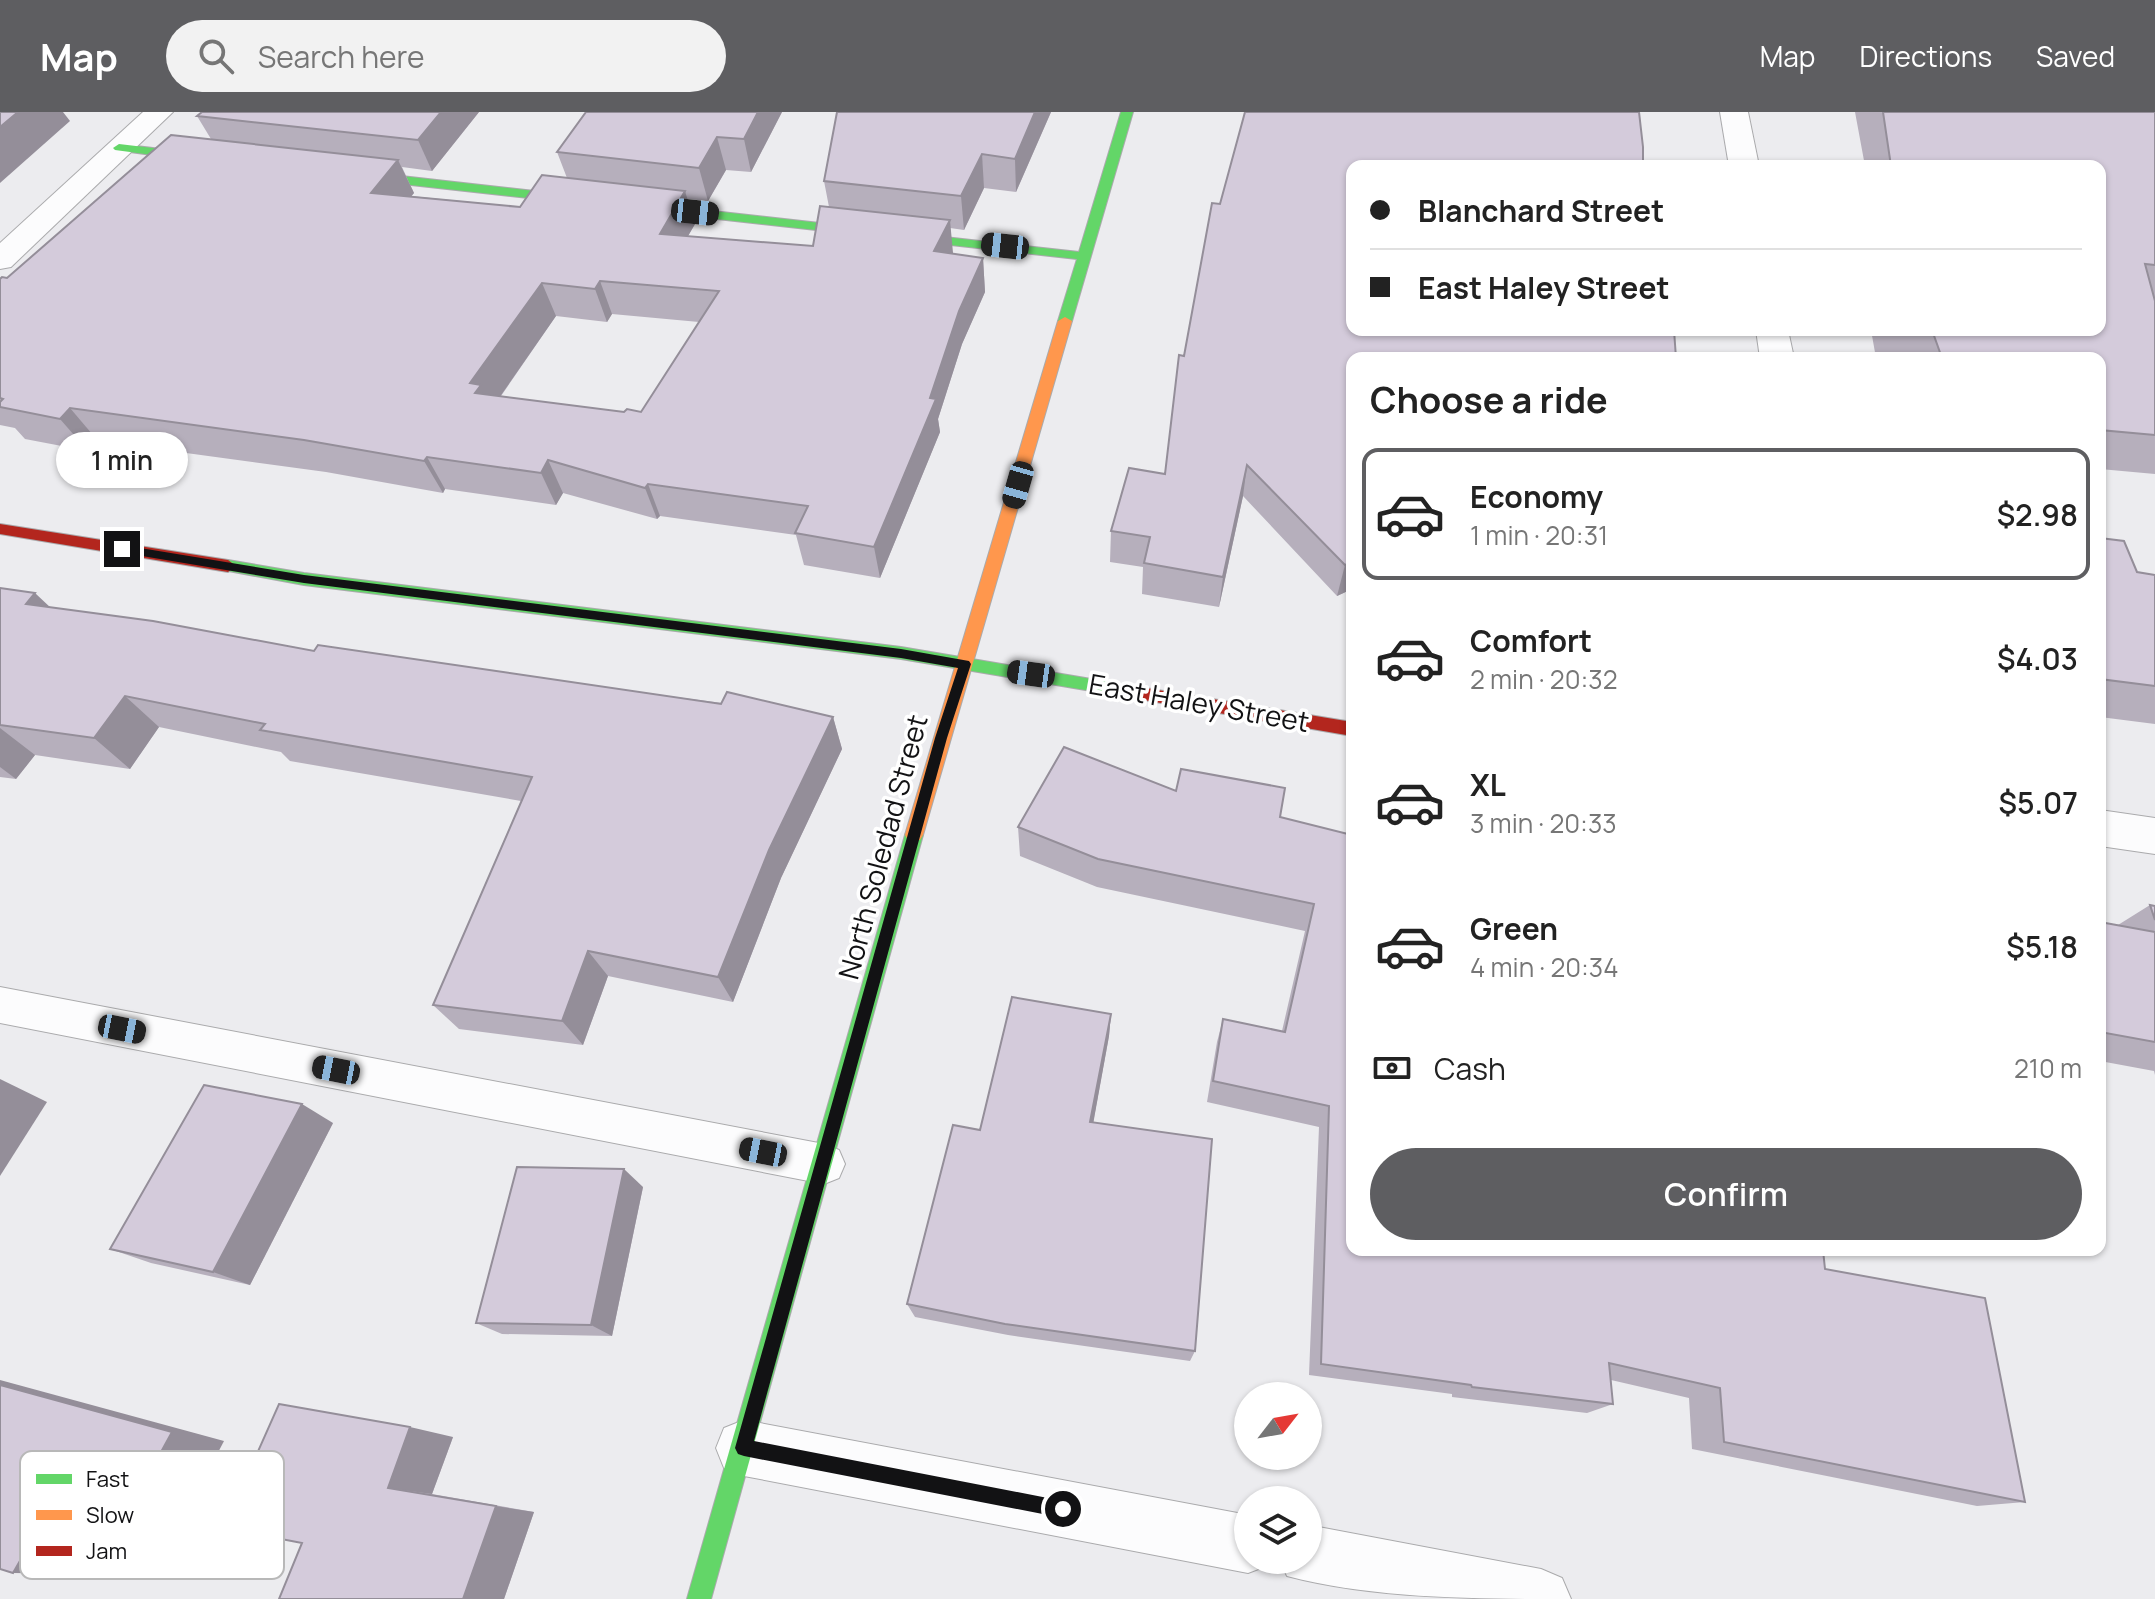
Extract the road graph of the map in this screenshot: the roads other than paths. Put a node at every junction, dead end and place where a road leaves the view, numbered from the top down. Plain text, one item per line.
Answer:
1 (159, 112) edge
2 (1127, 112) edge
3 (1734, 112) edge
4 (119, 148) junction
5 (1743, 160) edge
6 (230, 161) edge
7 (323, 172) edge
8 (1084, 256) junction
9 (0, 260) edge
10 (0, 529) edge
11 (965, 664) junction
12 (1346, 728) edge
13 (2106, 829) edge
14 (2155, 836) edge
15 (0, 1005) edge
16 (824, 1164) junction
17 (744, 1448) junction
18 (1234, 1541) edge
19 (1322, 1558) edge
20 (699, 1599) edge
21 (1541, 1599) edge

1 - 4 street
2 - 8 street, North Soledad Street
3 - 5 street
4 - 6 street
4 - 9 street
7 - 8 street
8 - 11 street, North Soledad Street
10 - 11 street, East Haley Street
11 - 12 street, East Haley Street
11 - 16 street, North Soledad Street
13 - 14 street
15 - 16 lane
16 - 17 street, North Soledad Street
17 - 18 street
17 - 20 street, North Soledad Street
19 - 21 street

